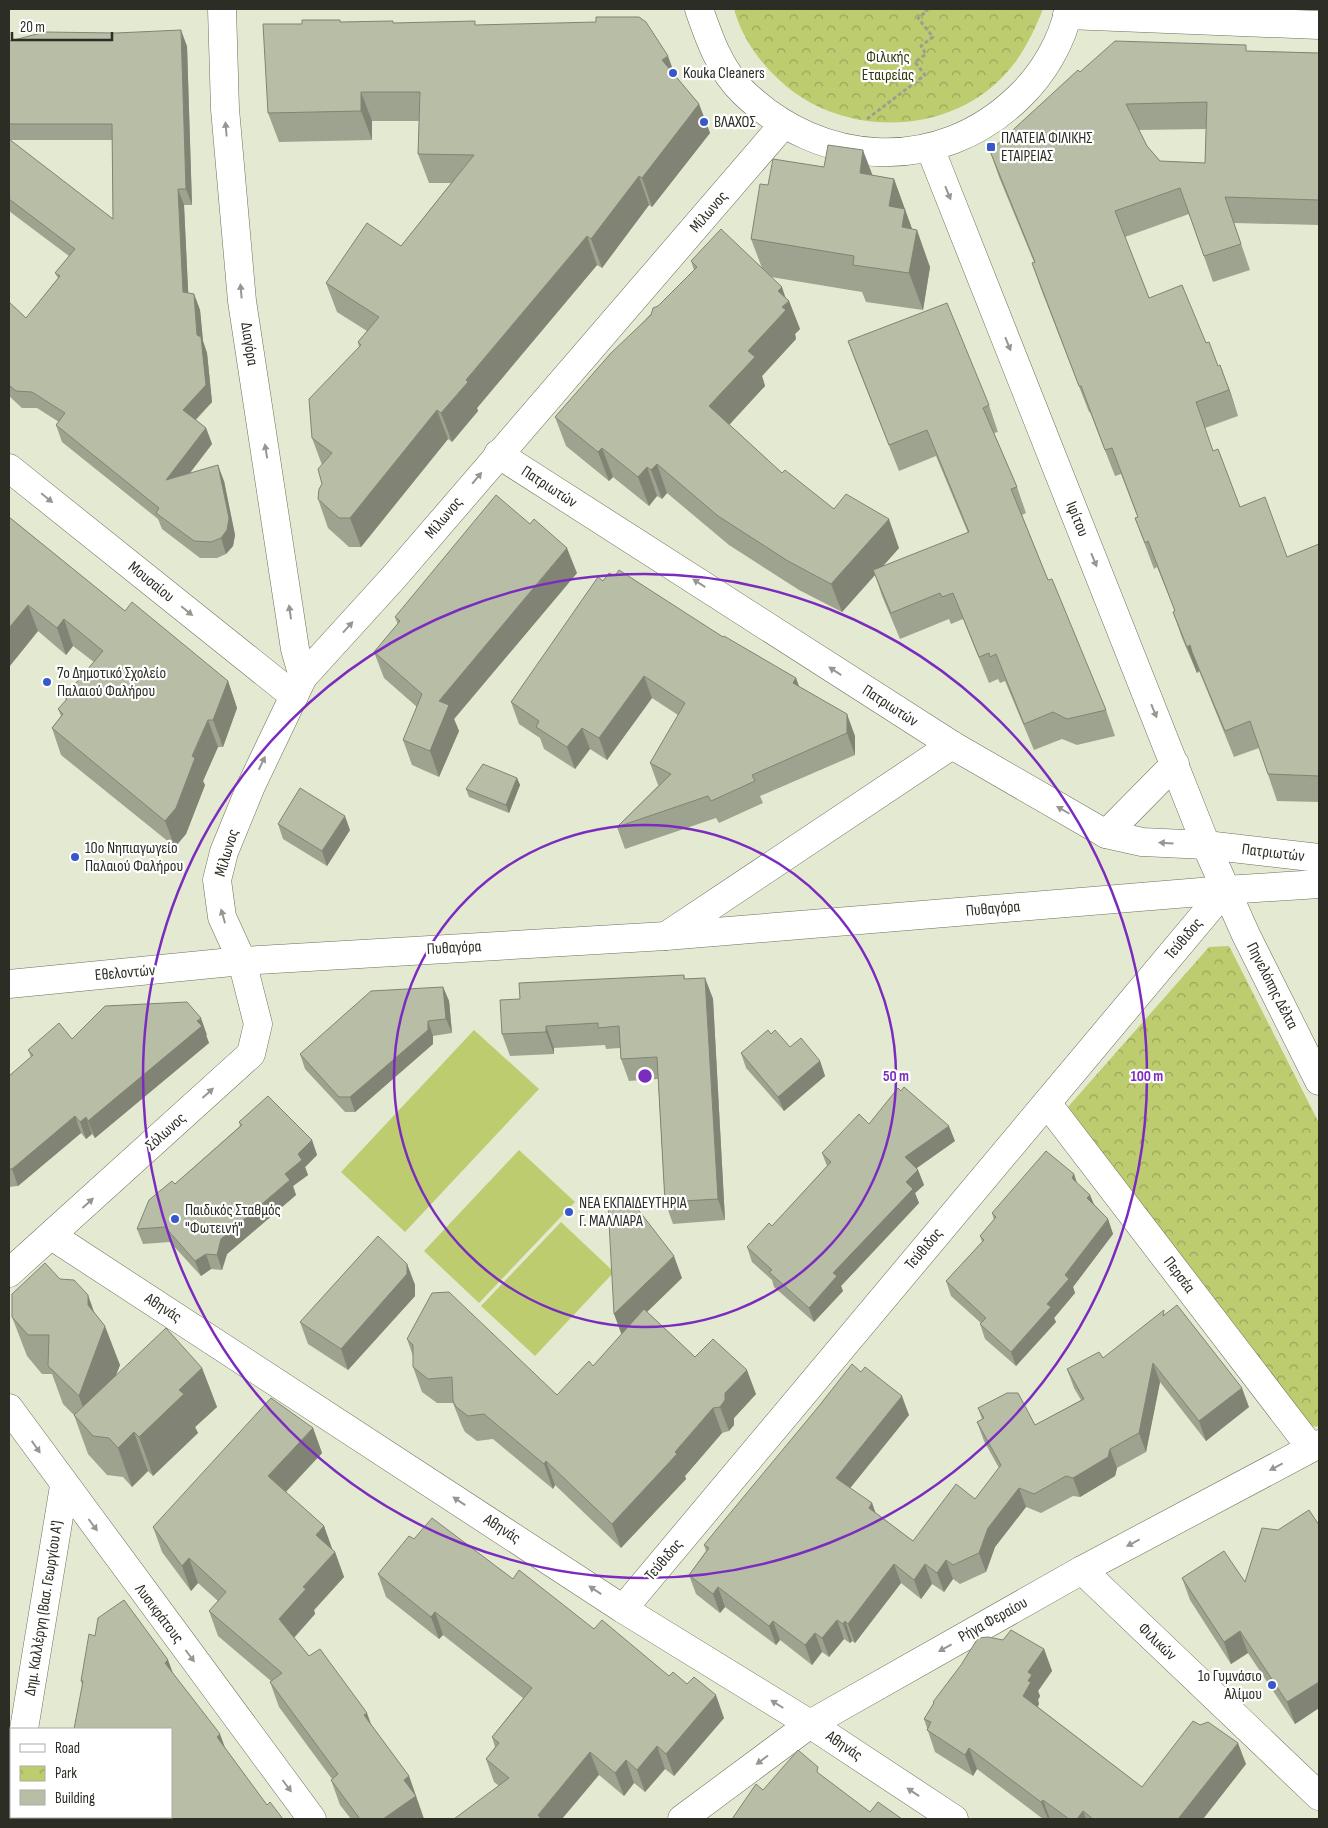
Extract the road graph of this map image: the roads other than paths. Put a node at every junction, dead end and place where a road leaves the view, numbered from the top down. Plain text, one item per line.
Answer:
1 (222, 9) edge
2 (699, 9) edge
3 (1068, 12) edge
4 (1319, 25) edge
5 (783, 125) junction
6 (930, 148) junction
7 (498, 454) junction
8 (9, 468) edge
9 (299, 686) junction
10 (952, 746) junction
11 (1175, 764) junction
12 (1106, 834) junction
13 (1206, 845) junction
14 (1319, 858) edge
15 (1319, 884) edge
16 (1225, 890) junction
17 (666, 936) junction
18 (242, 961) junction
19 (9, 984) edge
20 (1319, 1081) edge
21 (1047, 1103) junction
22 (52, 1236) junction
23 (9, 1273) edge
24 (9, 1408) edge
25 (1315, 1446) edge
26 (64, 1486) junction
27 (1082, 1570) junction
28 (623, 1609) junction
29 (810, 1724) junction
30 (24, 1728) edge
31 (1319, 1796) edge
32 (312, 1819) edge
33 (682, 1819) edge
34 (954, 1819) edge

9 -> 1 street, Διαγόρα
2 - 5 street
3 - 4 street
3 - 6 street
5 - 6 street
5 - 7 street, Μίλωνος
6 -> 11 street, Ιφίτου
9 -> 7 street, Μίλωνος
10 -> 7 street, Πατριωτών
8 -> 9 street, Μουσαίου
18 -> 9 street, Μίλωνος
12 -> 10 street, Πατριωτών
10 - 17 street
11 - 12 street
11 - 13 street, Ιφίτου
13 -> 12 street, Πατριωτών
13 - 14 street, Πατριωτών
13 - 16 street, Ιφίτου
15 - 16 street, Πυθαγόρα
16 - 17 street, Πυθαγόρα
16 - 20 street, Πηνελόπης Δέλτα
16 - 21 street, Τεύθιδος
17 - 18 street, Πυθαγόρα
18 - 19 street, Εθελοντών
22 -> 18 street, Σόλωνος
21 - 25 street, Περσέα
21 - 28 street, Τεύθιδος
22 - 23 street, Σόλωνος
28 -> 22 street, Αθηνάς
24 -> 26 street, Λυσικράτους
25 -> 27 street, Ρήγα Φεραίου
26 - 30 street, Δημ. Καλλέργη (Βασ. Γεωργίου Α')
26 -> 32 street, Λυσικράτους
27 -> 29 street, Ρήγα Φεραίου
27 - 31 street, Φιλικών
29 -> 28 street, Αθηνάς
29 -> 33 street, Ρήγα Φεραίου
34 -> 29 street, Αθηνάς

